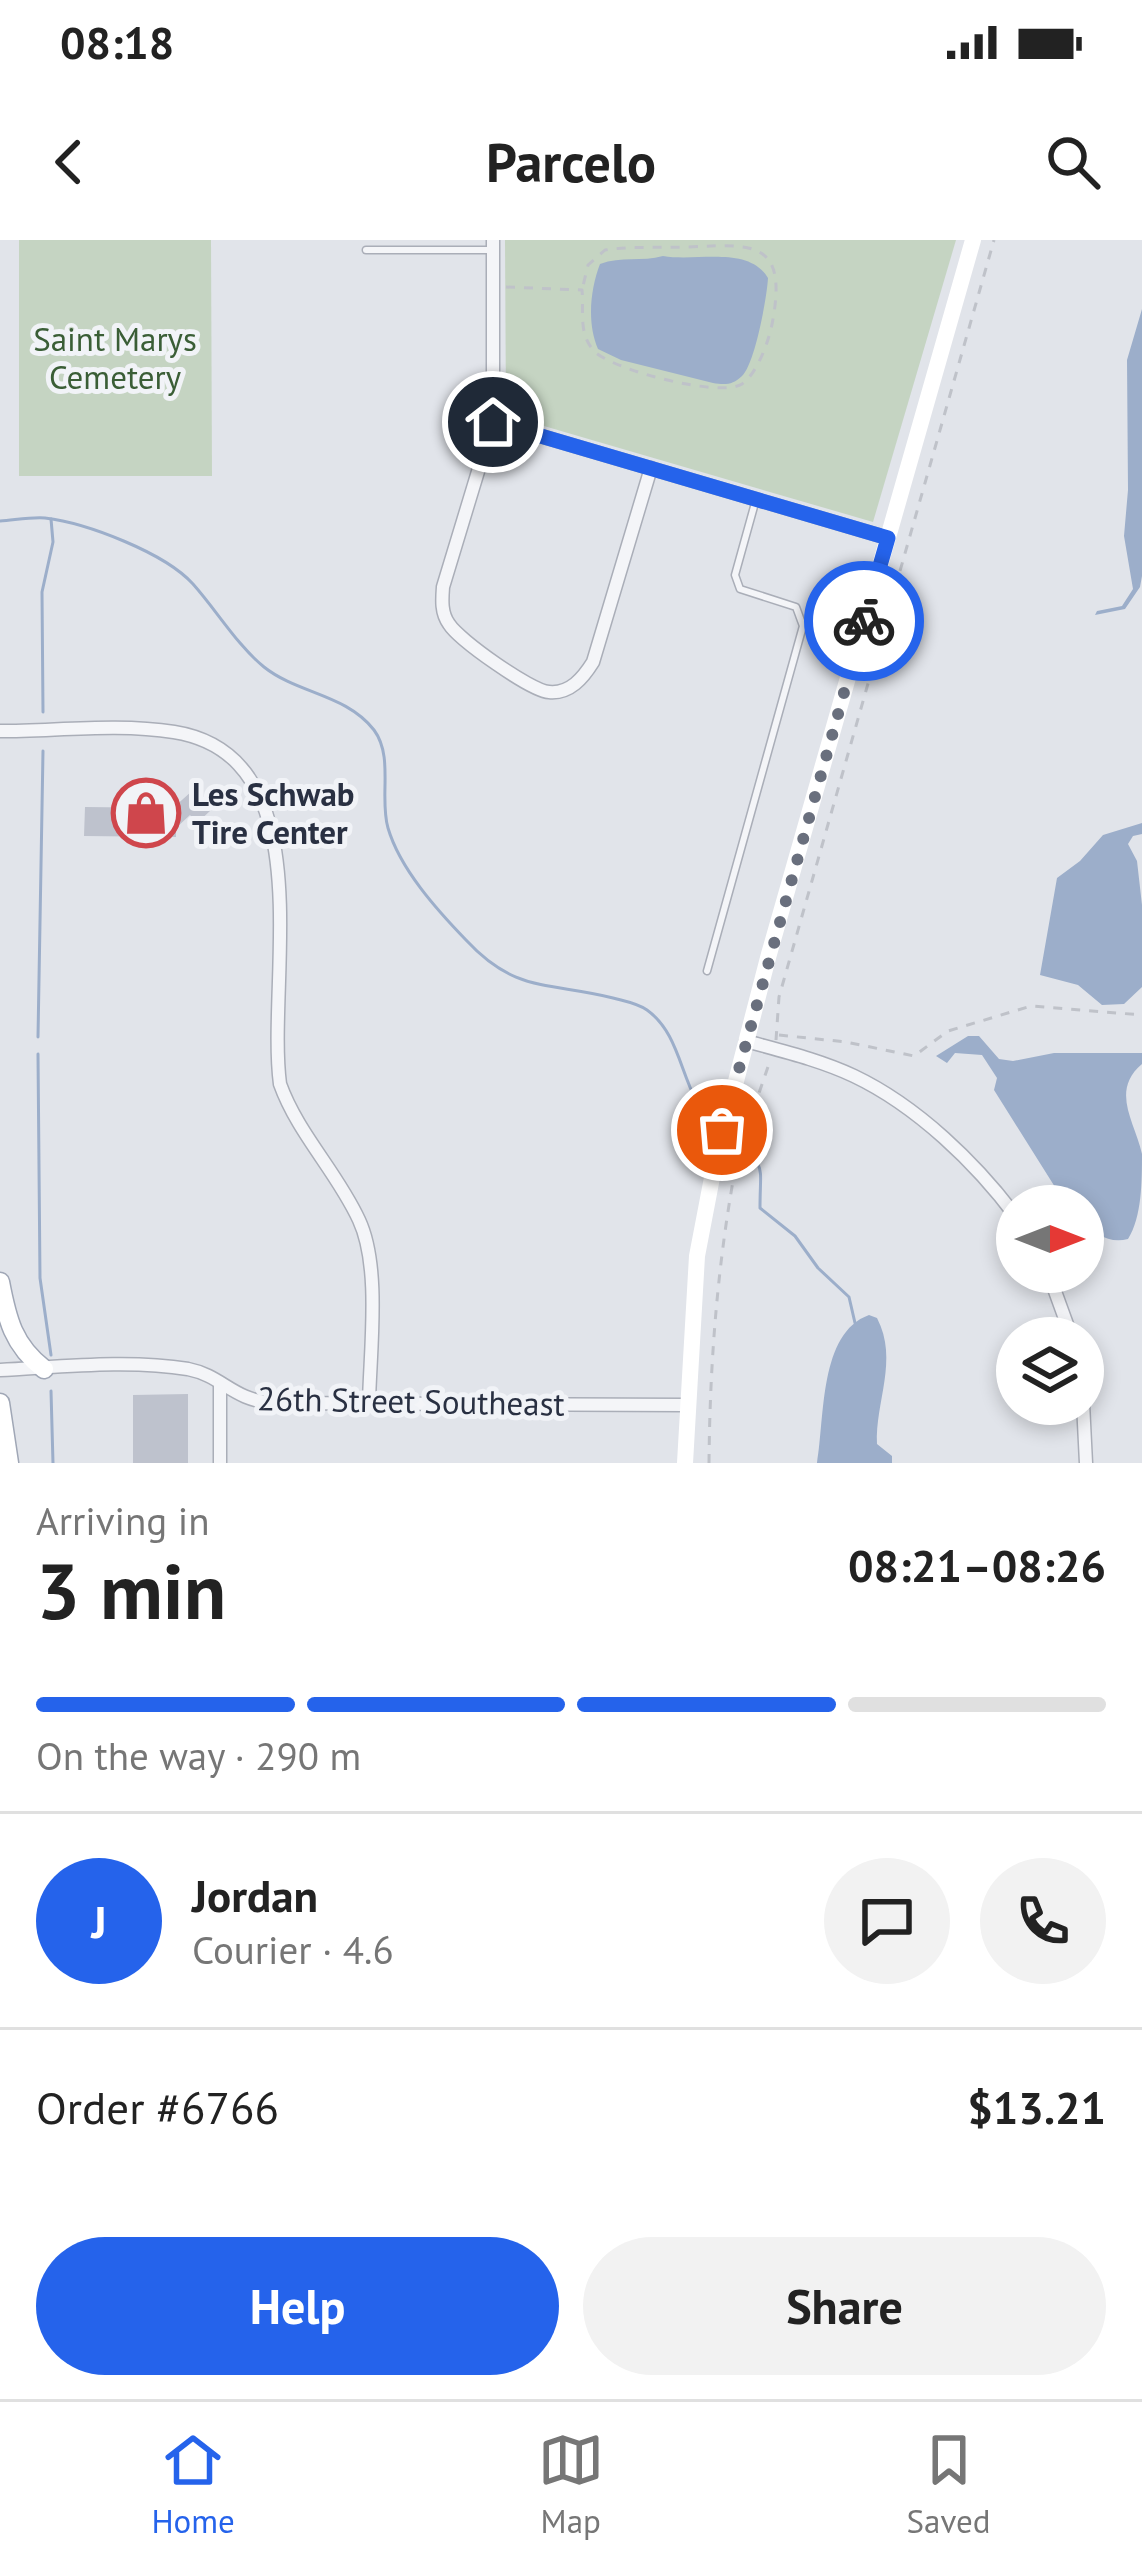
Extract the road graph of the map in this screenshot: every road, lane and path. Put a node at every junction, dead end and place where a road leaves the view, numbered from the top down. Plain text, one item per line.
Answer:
1 (973, 240) edge
2 (994, 240) edge
3 (717, 242) edge
4 (493, 245) edge
5 (366, 250) dead end
6 (493, 284) junction
7 (582, 290) junction
8 (493, 422) junction
9 (650, 468) junction
10 (756, 499) junction
11 (888, 538) junction
12 (0, 731) edge
13 (707, 971) dead end
14 (1142, 1015) edge
15 (746, 1041) junction
16 (775, 1042) junction
17 (996, 1191) edge
18 (0, 1282) edge
19 (44, 1369) junction
20 (0, 1370) edge
21 (220, 1383) junction
22 (0, 1402) edge
23 (369, 1403) junction
24 (686, 1406) junction
25 (1084, 1425) edge
26 (9, 1463) edge
27 (220, 1463) edge
28 (685, 1463) edge
29 (709, 1463) edge
30 (1086, 1463) edge

1 - 11 main road
2 - 16 path
3 - 7 path
3 - 7 path
4 - 5 lane
4 - 6 street
6 - 7 path
6 - 8 street
8 - 9 street
8 - 9 street
9 - 10 street
10 - 11 street
10 - 13 lane
11 - 15 main road
12 - 23 street
14 - 16 path
15 - 16 street
15 - 24 main road
16 - 17 street
16 - 29 path
18 - 19 main road
19 - 20 street, 26th Street Southeast
19 - 21 street, 26th Street Southeast
21 - 23 street, 26th Street Southeast
21 - 27 street
22 - 26 main road
23 - 24 street, 26th Street Southeast
24 - 28 main road
25 - 30 street

